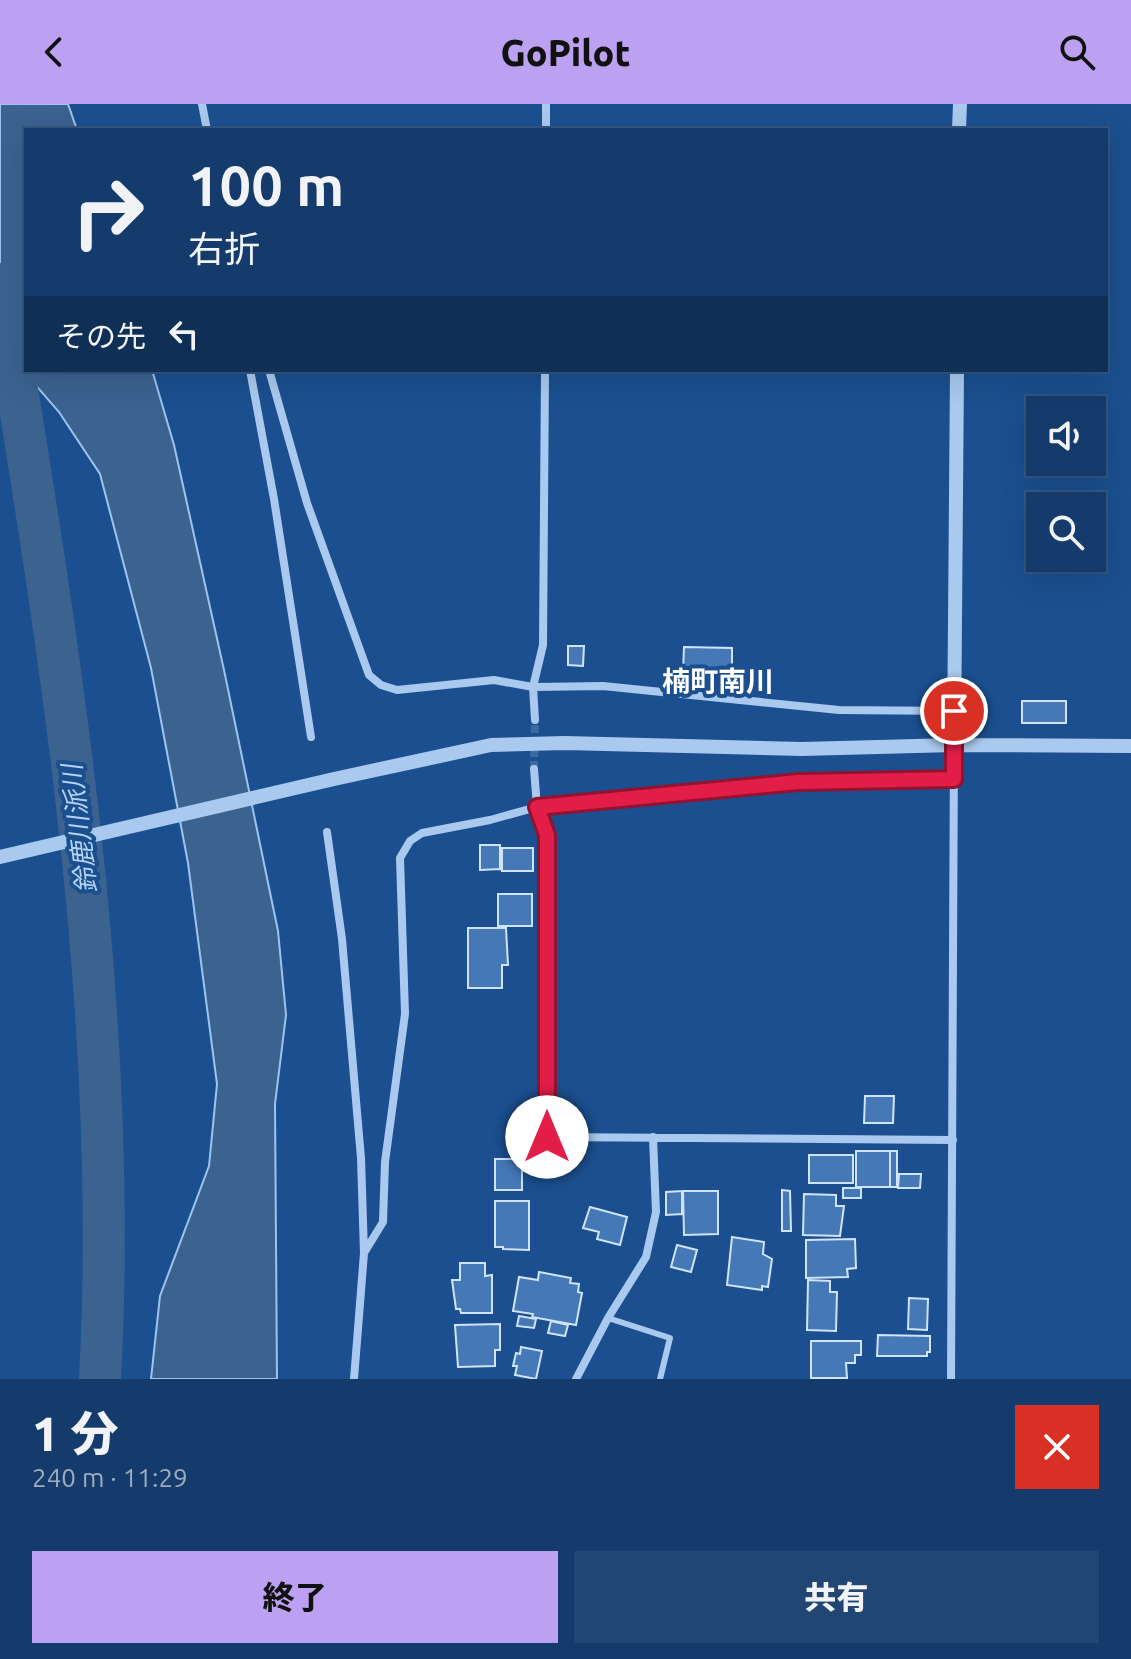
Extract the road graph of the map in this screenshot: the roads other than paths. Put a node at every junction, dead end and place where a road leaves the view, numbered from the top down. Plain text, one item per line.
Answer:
1 (202, 104) edge
2 (546, 104) edge
3 (960, 104) edge
4 (207, 128) edge
5 (546, 128) edge
6 (959, 128) edge
7 (250, 372) edge
8 (270, 372) edge
9 (545, 372) edge
10 (957, 372) edge
11 (533, 687) junction
12 (954, 711) junction
13 (535, 720) tunnel mouth
14 (311, 737) dead end
15 (954, 745) junction
16 (1131, 746) edge
17 (534, 769) tunnel mouth
18 (954, 779) junction
19 (537, 807) junction
20 (327, 832) dead end
21 (0, 857) edge
22 (653, 1137) junction
23 (953, 1140) junction
24 (364, 1253) junction
25 (608, 1318) junction
26 (354, 1379) edge
27 (576, 1379) edge
28 (660, 1379) edge
29 (951, 1379) edge

1 - 4 street
2 - 5 street
3 - 6 street
7 - 14 street
8 - 11 street
9 - 11 street
10 - 12 street
11 - 12 street
11 - 13 street
12 - 15 street
15 - 16 street
15 - 18 street
15 - 21 street
17 - 19 street
18 - 19 street
18 - 23 street
19 - 22 street
19 - 24 street
20 - 24 street
22 - 23 street
22 - 25 street
23 - 29 street
24 - 26 street
25 - 27 street
25 - 28 lane

